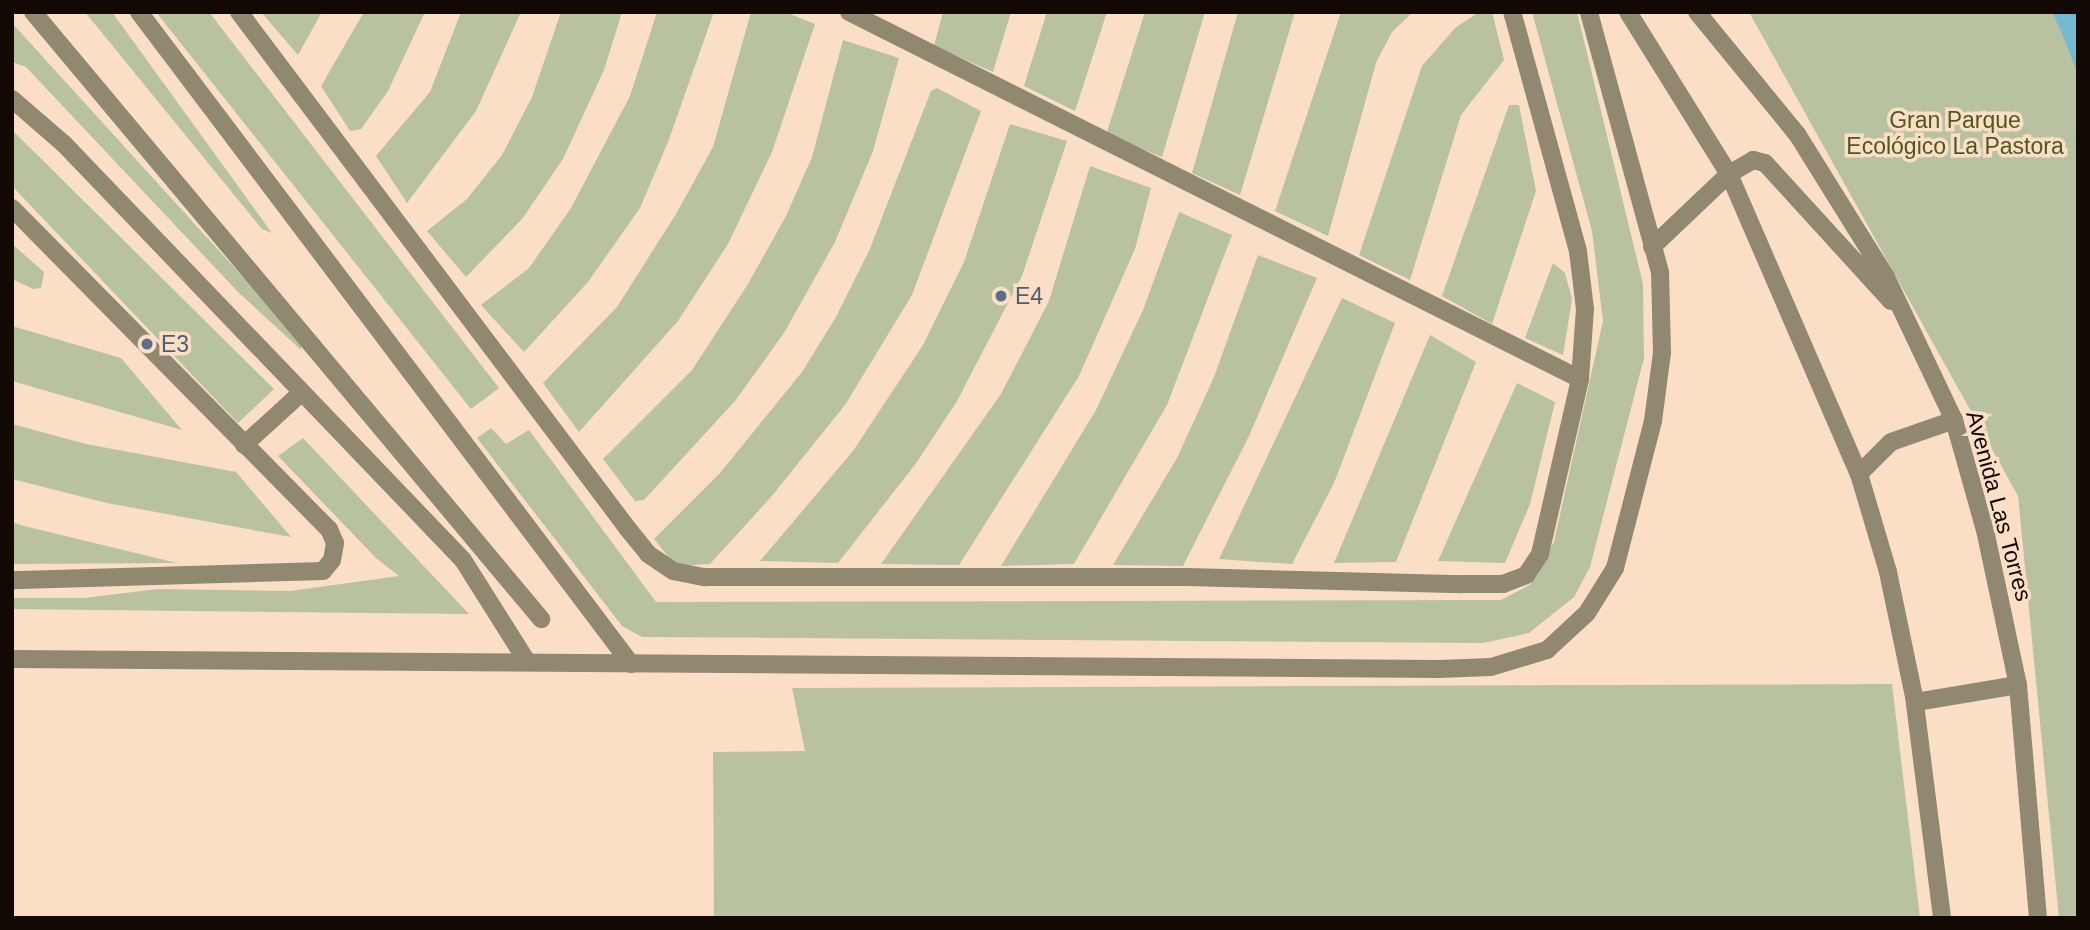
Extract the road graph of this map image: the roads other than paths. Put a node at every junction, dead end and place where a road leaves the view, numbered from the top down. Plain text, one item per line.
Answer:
1 (33, 12) edge
2 (139, 12) edge
3 (239, 12) edge
4 (849, 12) edge
5 (1512, 12) edge
6 (1589, 12) edge
7 (1628, 12) edge
8 (1697, 12) edge
9 (12, 99) edge
10 (1729, 174) junction
11 (12, 208) edge
12 (1652, 247) junction
13 (1904, 315) junction
14 (1580, 379) junction
15 (301, 393) junction
16 (1954, 420) junction
17 (244, 445) junction
18 (1859, 474) junction
19 (12, 580) edge
20 (541, 620) dead end
21 (12, 659) edge
22 (526, 660) junction
23 (631, 664) junction
24 (2018, 685) junction
25 (1916, 702) junction
26 (1942, 918) edge
27 (2038, 918) edge

1 - 20 street
2 - 23 street
3 - 14 street
4 - 14 street
5 - 14 street
6 - 12 street
7 - 10 street
8 - 13 street, Avenida Las Torres
9 - 15 street
10 - 12 street
10 - 13 street
10 - 18 street
11 - 17 street
12 - 23 street
13 - 16 street, Avenida Las Torres
15 - 17 street
15 - 22 street
16 - 18 street
16 - 24 street, Avenida Las Torres
17 - 19 street
18 - 25 street
21 - 22 street
22 - 23 street
24 - 25 street
24 - 27 street, Avenida Las Torres
25 - 26 street

